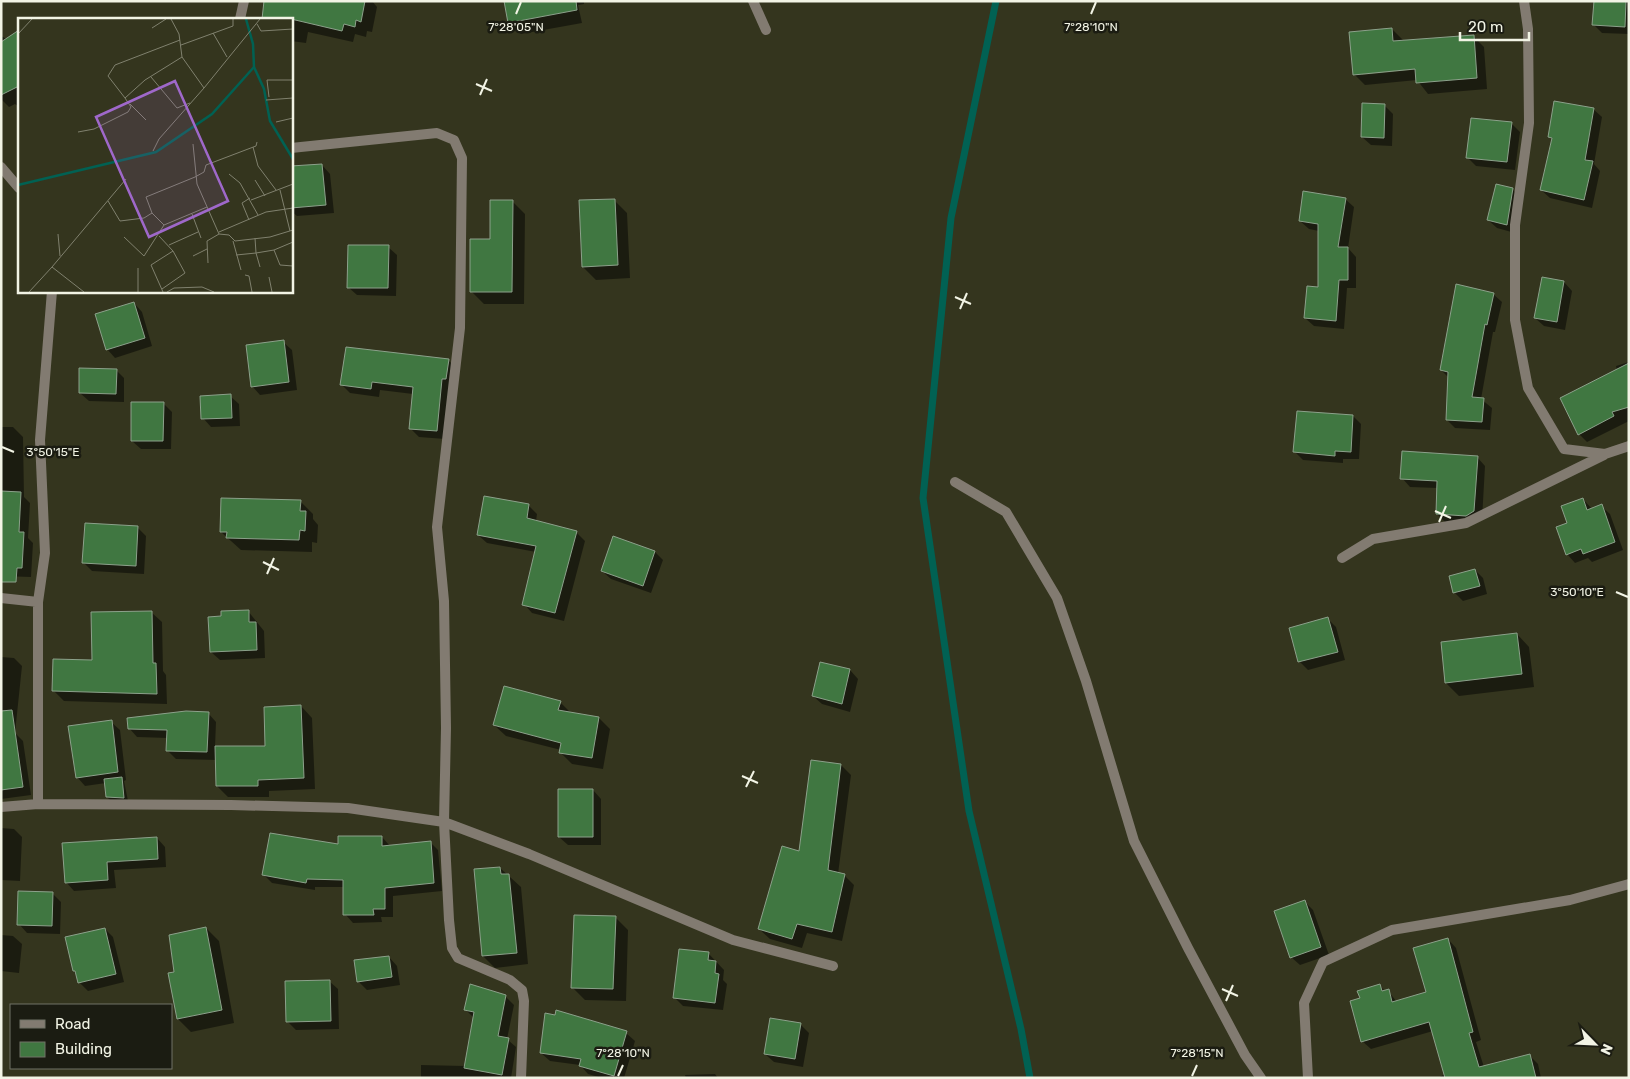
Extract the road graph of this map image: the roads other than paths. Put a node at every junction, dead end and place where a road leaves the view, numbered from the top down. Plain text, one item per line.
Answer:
1 (244, 1) edge
2 (753, 1) edge
3 (1524, 1) edge
4 (240, 18) edge
5 (766, 30) dead end
6 (292, 148) edge
7 (1, 167) edge
8 (18, 187) edge
9 (52, 292) edge
10 (1629, 446) edge
11 (1605, 454) junction
12 (955, 482) dead end
13 (1342, 558) dead end
14 (1, 598) edge
15 (38, 602) junction
16 (38, 804) junction
17 (1, 807) edge
18 (444, 822) junction
19 (1629, 884) edge
20 (833, 966) dead end
21 (521, 1078) edge
22 (1261, 1078) edge
23 (1308, 1078) edge

1 - 4 street
2 - 5 street
3 - 11 street
6 - 18 street
7 - 8 street
9 - 15 street
10 - 11 street
11 - 13 street
12 - 22 street
14 - 15 street
15 - 16 street
16 - 17 street
16 - 18 street
18 - 20 street
18 - 21 street
19 - 23 street

